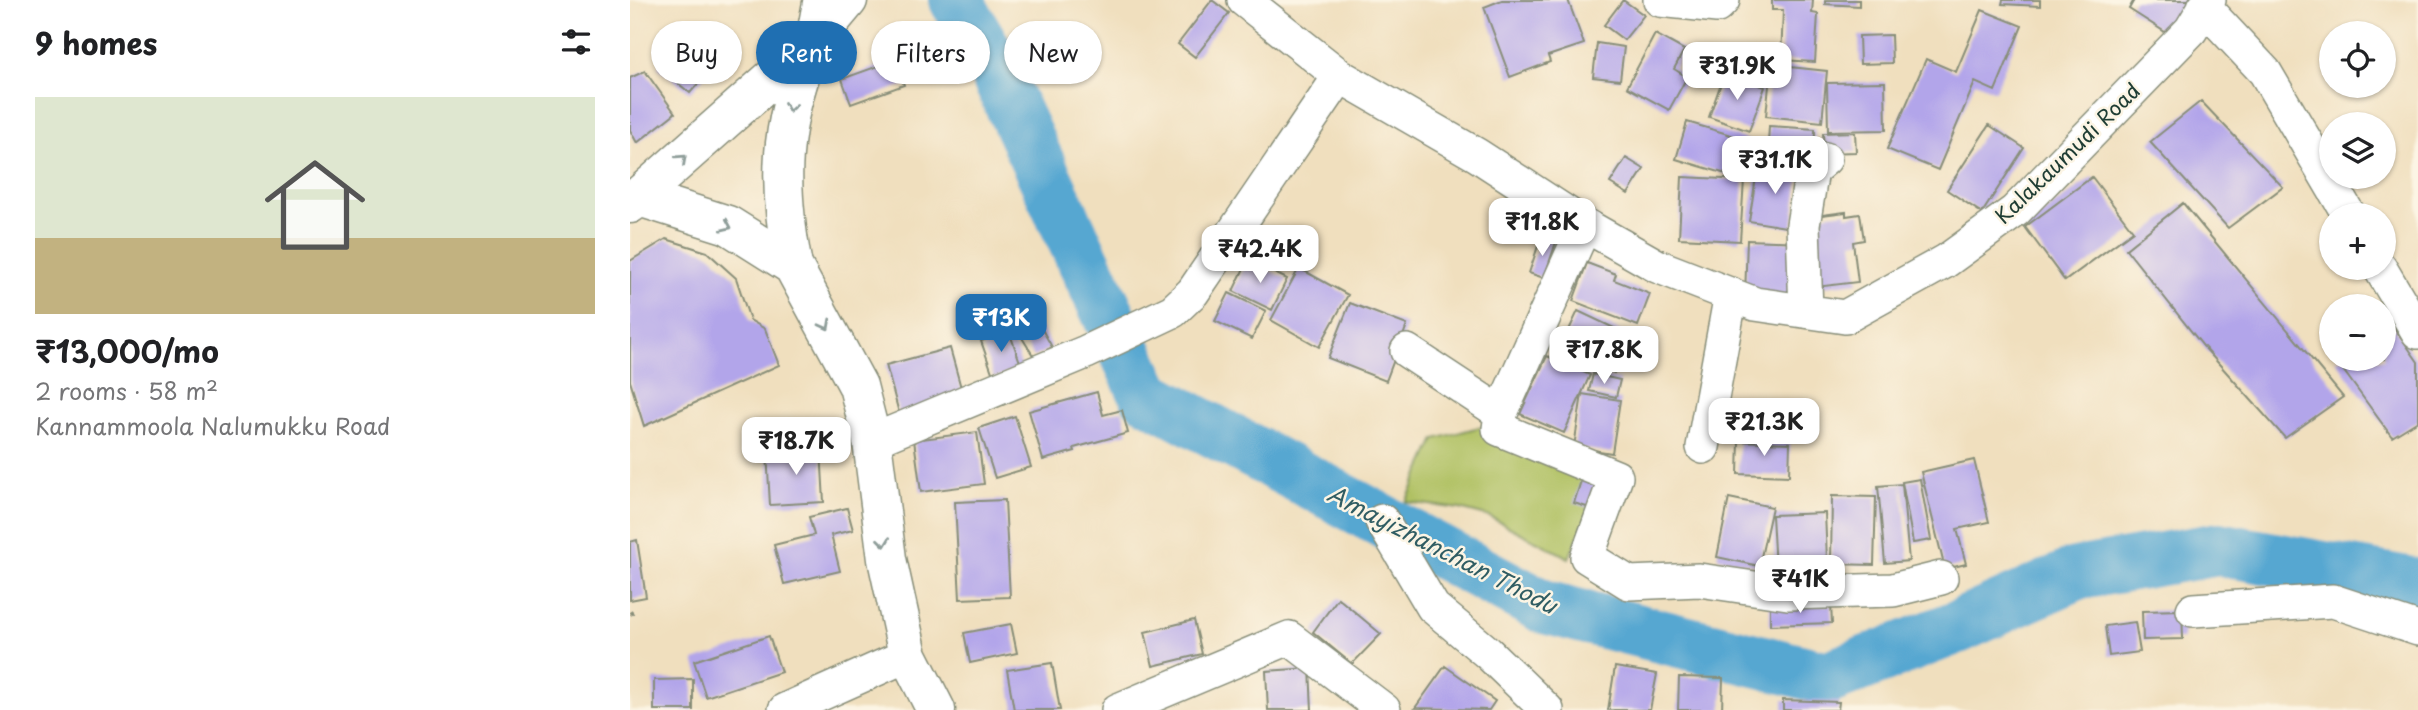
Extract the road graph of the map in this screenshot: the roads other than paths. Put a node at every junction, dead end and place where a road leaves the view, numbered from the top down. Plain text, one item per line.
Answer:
1 (1244, 0) edge
2 (1660, 0) edge
3 (1723, 0) edge
4 (837, 2) edge
5 (2206, 4) edge
6 (826, 21) edge
7 (1340, 76) junction
8 (766, 84) edge
9 (797, 84) edge
10 (1825, 159) dead end
11 (634, 200) edge
12 (2342, 203) edge
13 (1584, 225) junction
14 (793, 266) junction
15 (2387, 280) edge
16 (1731, 294) junction
17 (1806, 311) junction
18 (2418, 332) edge
19 (1407, 351) dead end
20 (1501, 414) junction
21 (872, 441) junction
22 (1703, 447) dead end
23 (1382, 521) dead end
24 (1941, 578) dead end
25 (2193, 610) dead end
26 (2418, 629) edge
27 (908, 655) junction
28 (785, 710) edge
29 (936, 710) edge
30 (1118, 710) edge
31 (1384, 710) edge
32 (1547, 710) edge

1 - 7 street, Kalakaumudi Road
2 - 3 street
4 - 6 main road
5 - 12 street
5 - 17 street, Kalakaumudi Road
7 - 13 street, Kalakaumudi Road
7 - 21 street
11 -> 8 main road
9 -> 14 main road
10 - 17 street
11 -> 14 main road
13 - 16 street, Kalakaumudi Road
13 - 20 street
14 -> 21 main road
15 - 18 street
16 - 17 street, Kalakaumudi Road
16 - 22 street
19 - 20 street
20 - 24 street
21 -> 27 main road
23 - 32 street
25 - 26 street
27 - 28 street
27 - 29 main road
30 - 31 street

